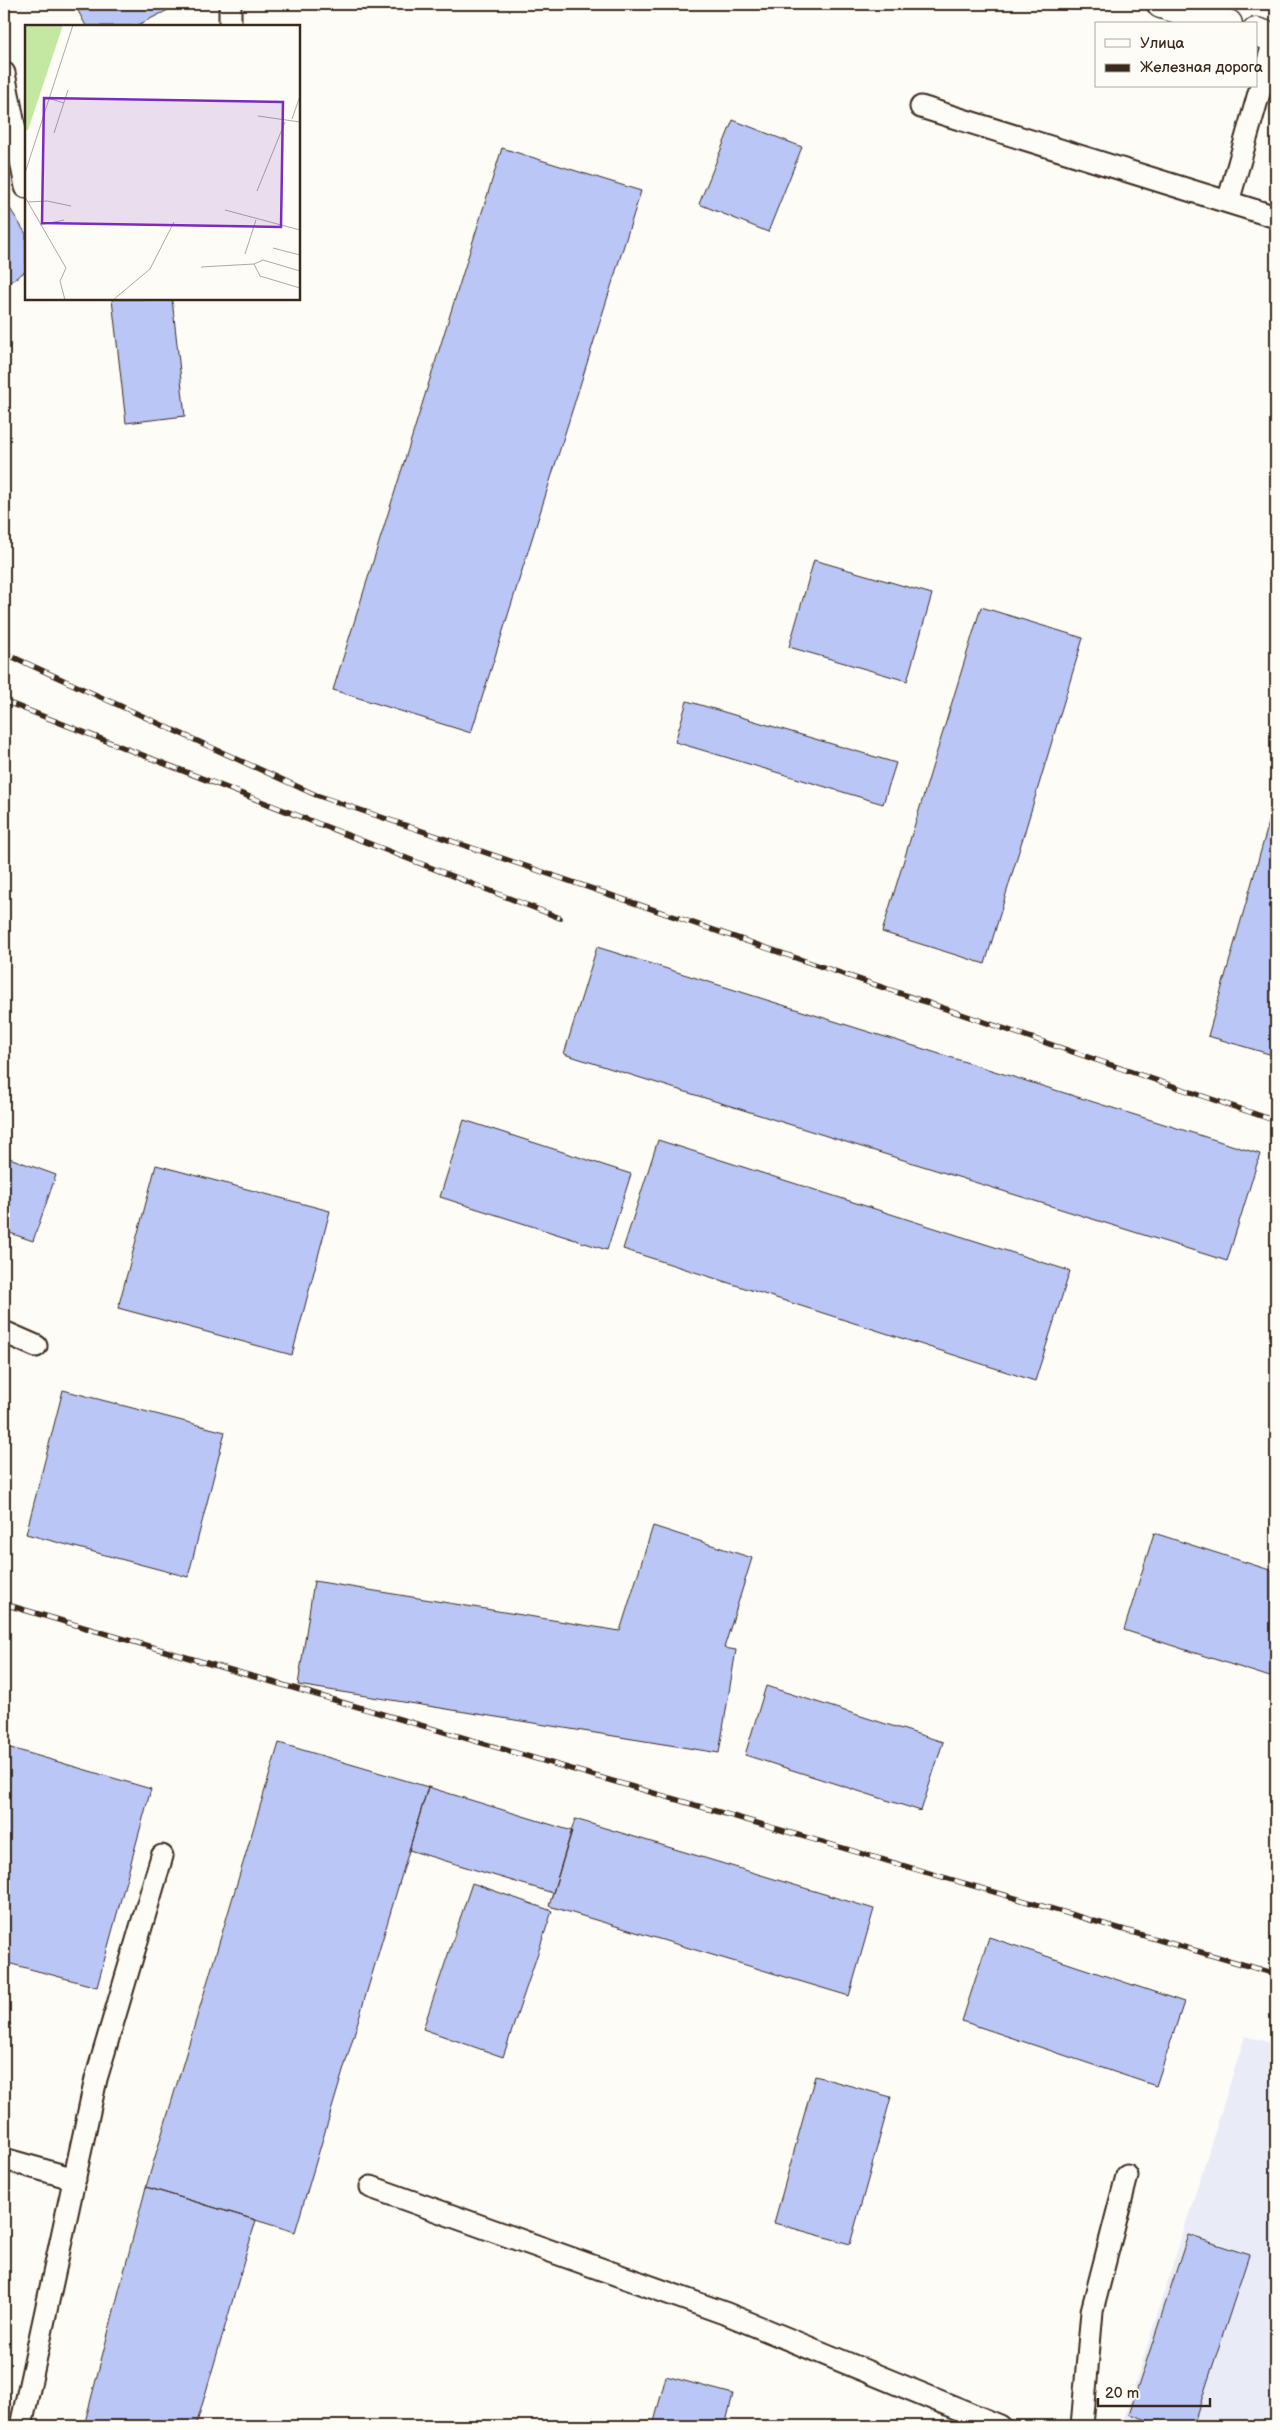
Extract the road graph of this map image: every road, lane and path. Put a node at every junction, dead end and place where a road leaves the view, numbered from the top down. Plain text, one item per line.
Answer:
1 (230, 4) edge
2 (1161, 4) edge
3 (1221, 22) edge
4 (230, 25) edge
5 (1269, 36) edge
6 (4, 73) edge
7 (1258, 81) edge
8 (1256, 88) edge
9 (921, 107) dead end
10 (25, 182) edge
11 (1228, 202) junction
12 (1276, 217) edge
13 (4, 1332) edge
14 (36, 1346) dead end
15 (162, 1856) dead end
16 (4, 2159) edge
17 (1127, 2176) dead end
18 (74, 2179) junction
19 (371, 2187) dead end
20 (21, 2426) edge
21 (1000, 2426) edge
22 (1082, 2426) edge

1 - 4 lane
2 - 3 street
5 - 7 lane
6 - 10 lane
8 - 11 lane
9 - 11 lane
11 - 12 lane
13 - 14 lane
15 - 18 lane
16 - 18 lane
17 - 22 lane
18 - 20 lane
19 - 21 lane

